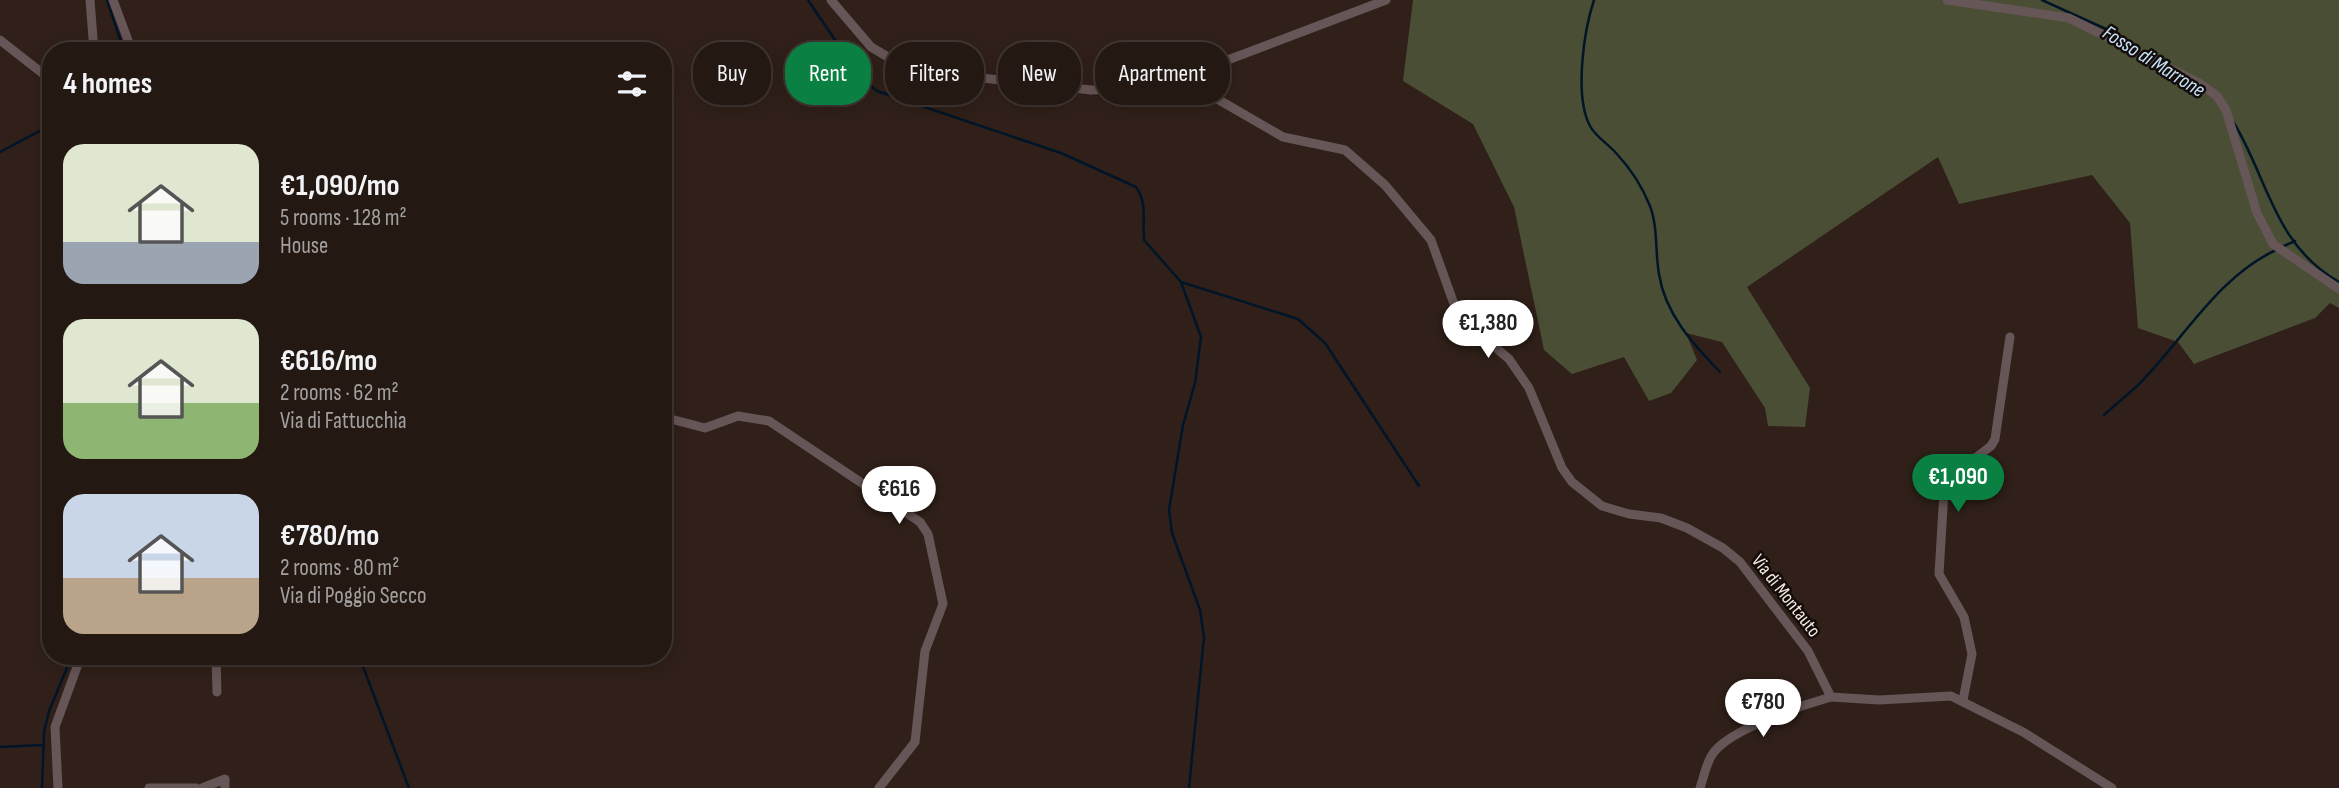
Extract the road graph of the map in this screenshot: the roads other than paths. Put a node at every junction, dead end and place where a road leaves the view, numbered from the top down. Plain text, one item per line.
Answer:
1 (90, 0) edge
2 (113, 0) edge
3 (831, 0) edge
4 (1386, 0) edge
5 (1947, 0) edge
6 (0, 40) edge
7 (93, 42) edge
8 (129, 42) edge
9 (1230, 59) edge
10 (42, 73) edge
11 (2339, 289) edge
12 (2010, 337) dead end
13 (672, 419) edge
14 (78, 665) edge
15 (216, 665) edge
16 (218, 692) dead end
17 (1831, 697) junction
18 (1963, 700) junction
19 (225, 783) edge
20 (58, 788) edge
21 (149, 788) edge
22 (195, 788) edge
23 (202, 788) edge
24 (879, 788) edge
25 (1700, 788) edge
26 (2112, 788) edge

1 - 7 street
2 - 8 street
3 - 17 street, Via di Montauto
4 - 9 street
5 - 11 street
6 - 10 street
12 - 18 street
13 - 24 street
14 - 20 street
15 - 16 street
17 - 18 street
17 - 25 street
18 - 26 street
19 - 23 street
21 - 22 street

